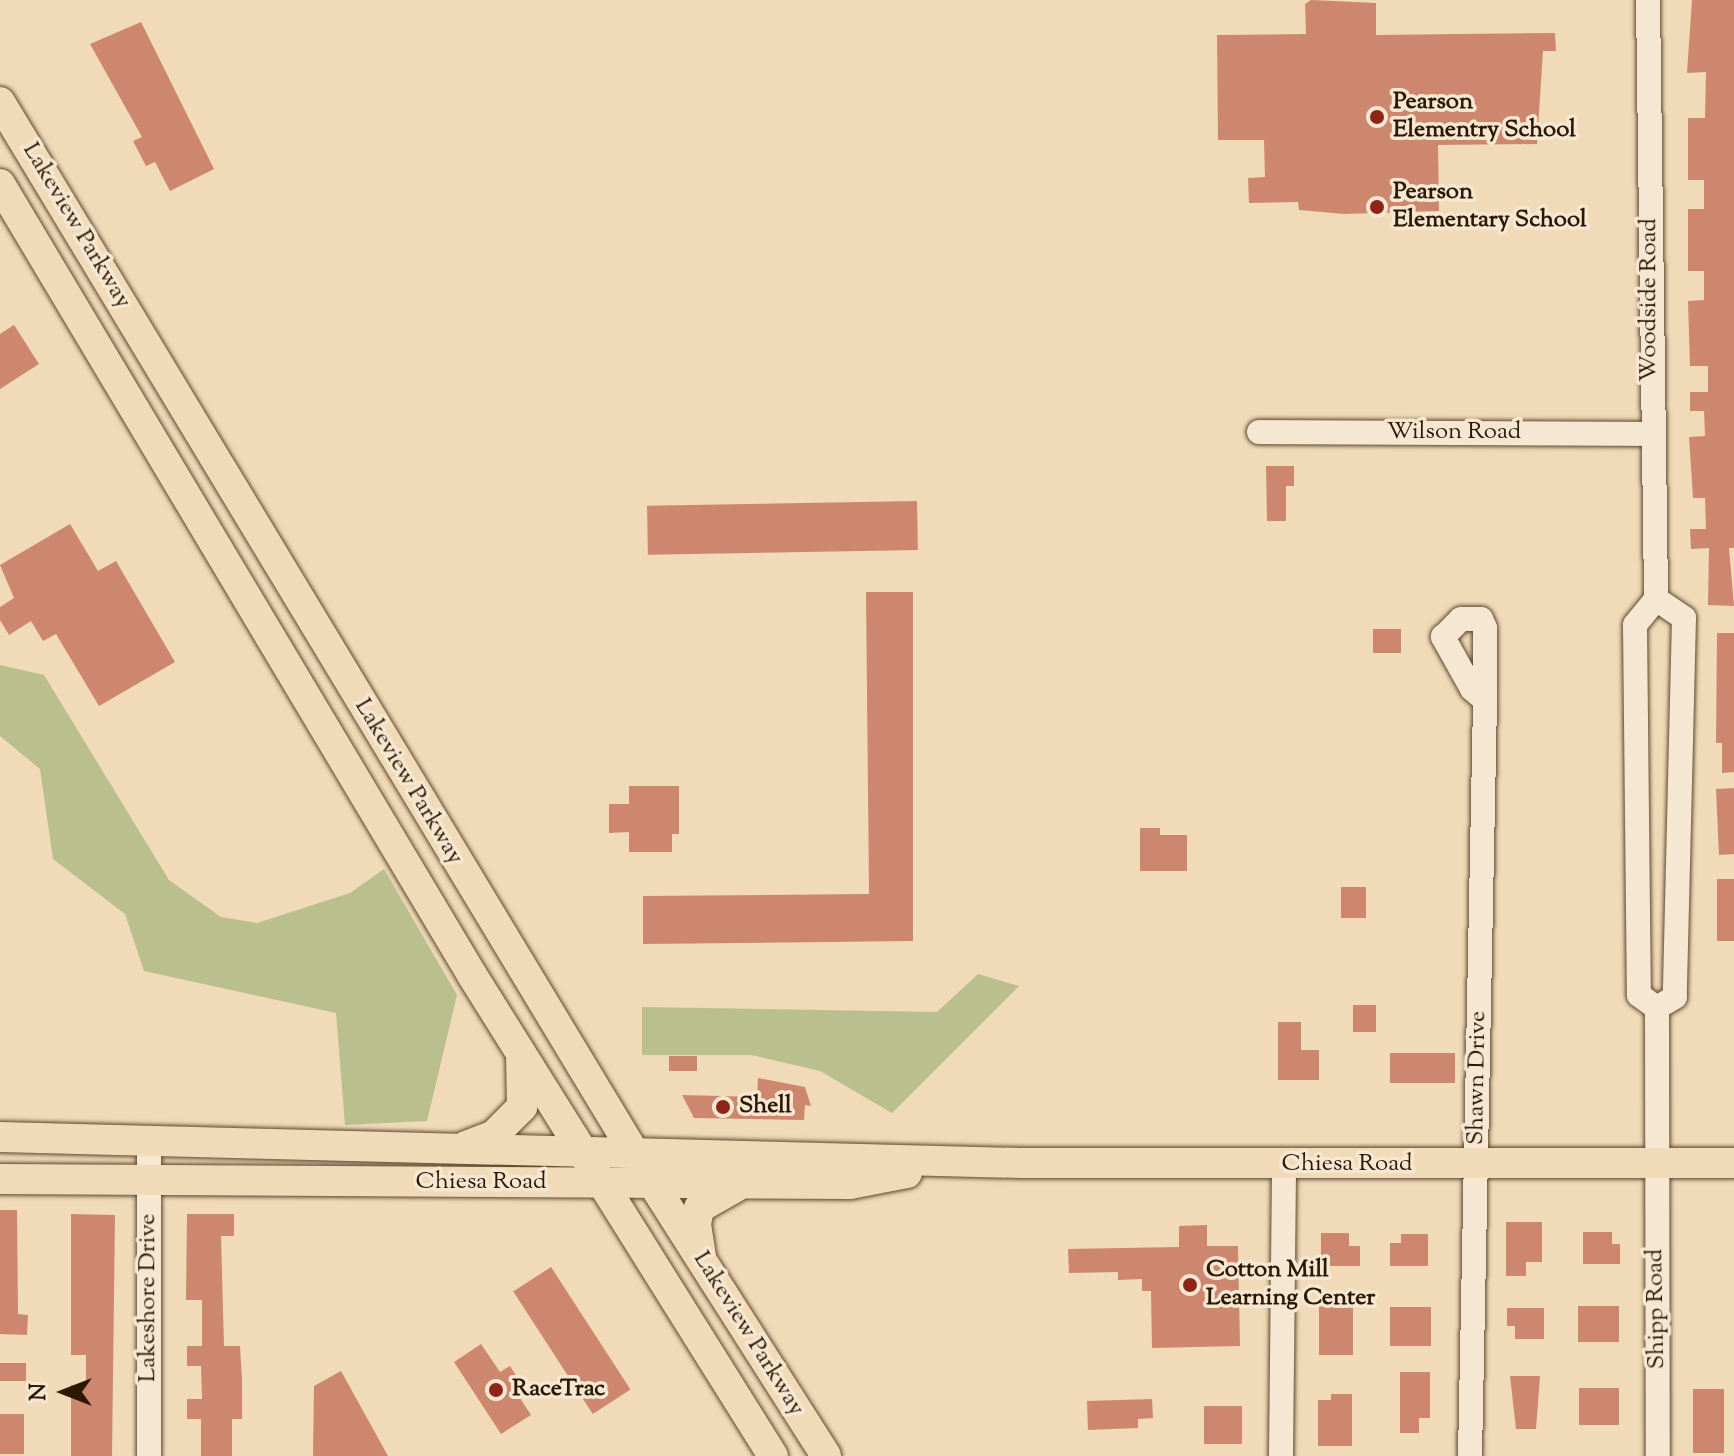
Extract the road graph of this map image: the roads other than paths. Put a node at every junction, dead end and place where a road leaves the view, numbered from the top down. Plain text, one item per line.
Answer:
1 (1648, 0) edge
2 (0, 102) edge
3 (0, 182) edge
4 (105, 272) junction
5 (1259, 432) dead end
6 (1650, 434) junction
7 (1656, 599) junction
8 (305, 612) junction
9 (262, 624) junction
10 (1485, 700) dead end
11 (1657, 1008) junction
12 (521, 1052) junction
13 (0, 1137) edge
14 (149, 1139) junction
15 (407, 1147) junction
16 (459, 1149) junction
17 (585, 1154) junction
18 (637, 1156) junction
19 (959, 1162) junction
20 (1655, 1162) junction
21 (1734, 1163) edge
22 (1475, 1165) junction
23 (1284, 1166) junction
24 (0, 1179) edge
25 (149, 1180) junction
26 (284, 1181) junction
27 (602, 1184) junction
28 (653, 1184) junction
29 (742, 1184) junction
30 (702, 1262) junction
31 (149, 1456) edge
32 (773, 1456) edge
33 (826, 1456) edge
34 (1281, 1456) edge
35 (1470, 1456) edge
36 (1658, 1456) edge

1 - 6 street, Woodside Road
2 - 4 main road, Lakeview Parkway
3 - 4 main road
3 - 9 main road, Lakeview Parkway
4 - 8 main road, Lakeview Parkway
5 - 6 street, Wilson Road
6 - 7 street, Woodside Road
7 - 11 street
7 - 11 street
8 - 9 main road
8 - 18 main road, Lakeview Parkway
9 - 12 main road, Lakeview Parkway
10 - 22 street, Shawn Drive
11 - 20 street
12 - 16 main road
12 - 17 main road, Lakeview Parkway
13 - 14 main road, Chiesa Road
14 - 15 main road, Chiesa Road
14 - 25 street, Lakeshore Drive
15 - 16 main road, Chiesa Road
15 - 26 main road
16 - 17 main road, Chiesa Road
17 - 18 main road, Chiesa Road
17 - 27 main road, Lakeview Parkway
18 - 19 main road, Chiesa Road
18 - 28 main road, Lakeview Parkway
19 - 23 main road, Chiesa Road
19 - 29 main road, Chiesa Road
20 - 21 main road, Chiesa Road
20 - 22 main road, Chiesa Road
20 - 36 street, Shipp Road
22 - 23 main road, Chiesa Road
22 - 35 street, Shawn Drive
23 - 34 street
24 - 25 main road, Chiesa Road
25 - 26 main road, Chiesa Road
25 - 31 street, Lakeshore Drive
26 - 27 main road, Chiesa Road
27 - 28 main road, Chiesa Road
27 - 32 main road, Lakeview Parkway
28 - 29 main road, Chiesa Road
28 - 30 main road, Lakeview Parkway
29 - 30 main road
30 - 33 main road, Lakeview Parkway

